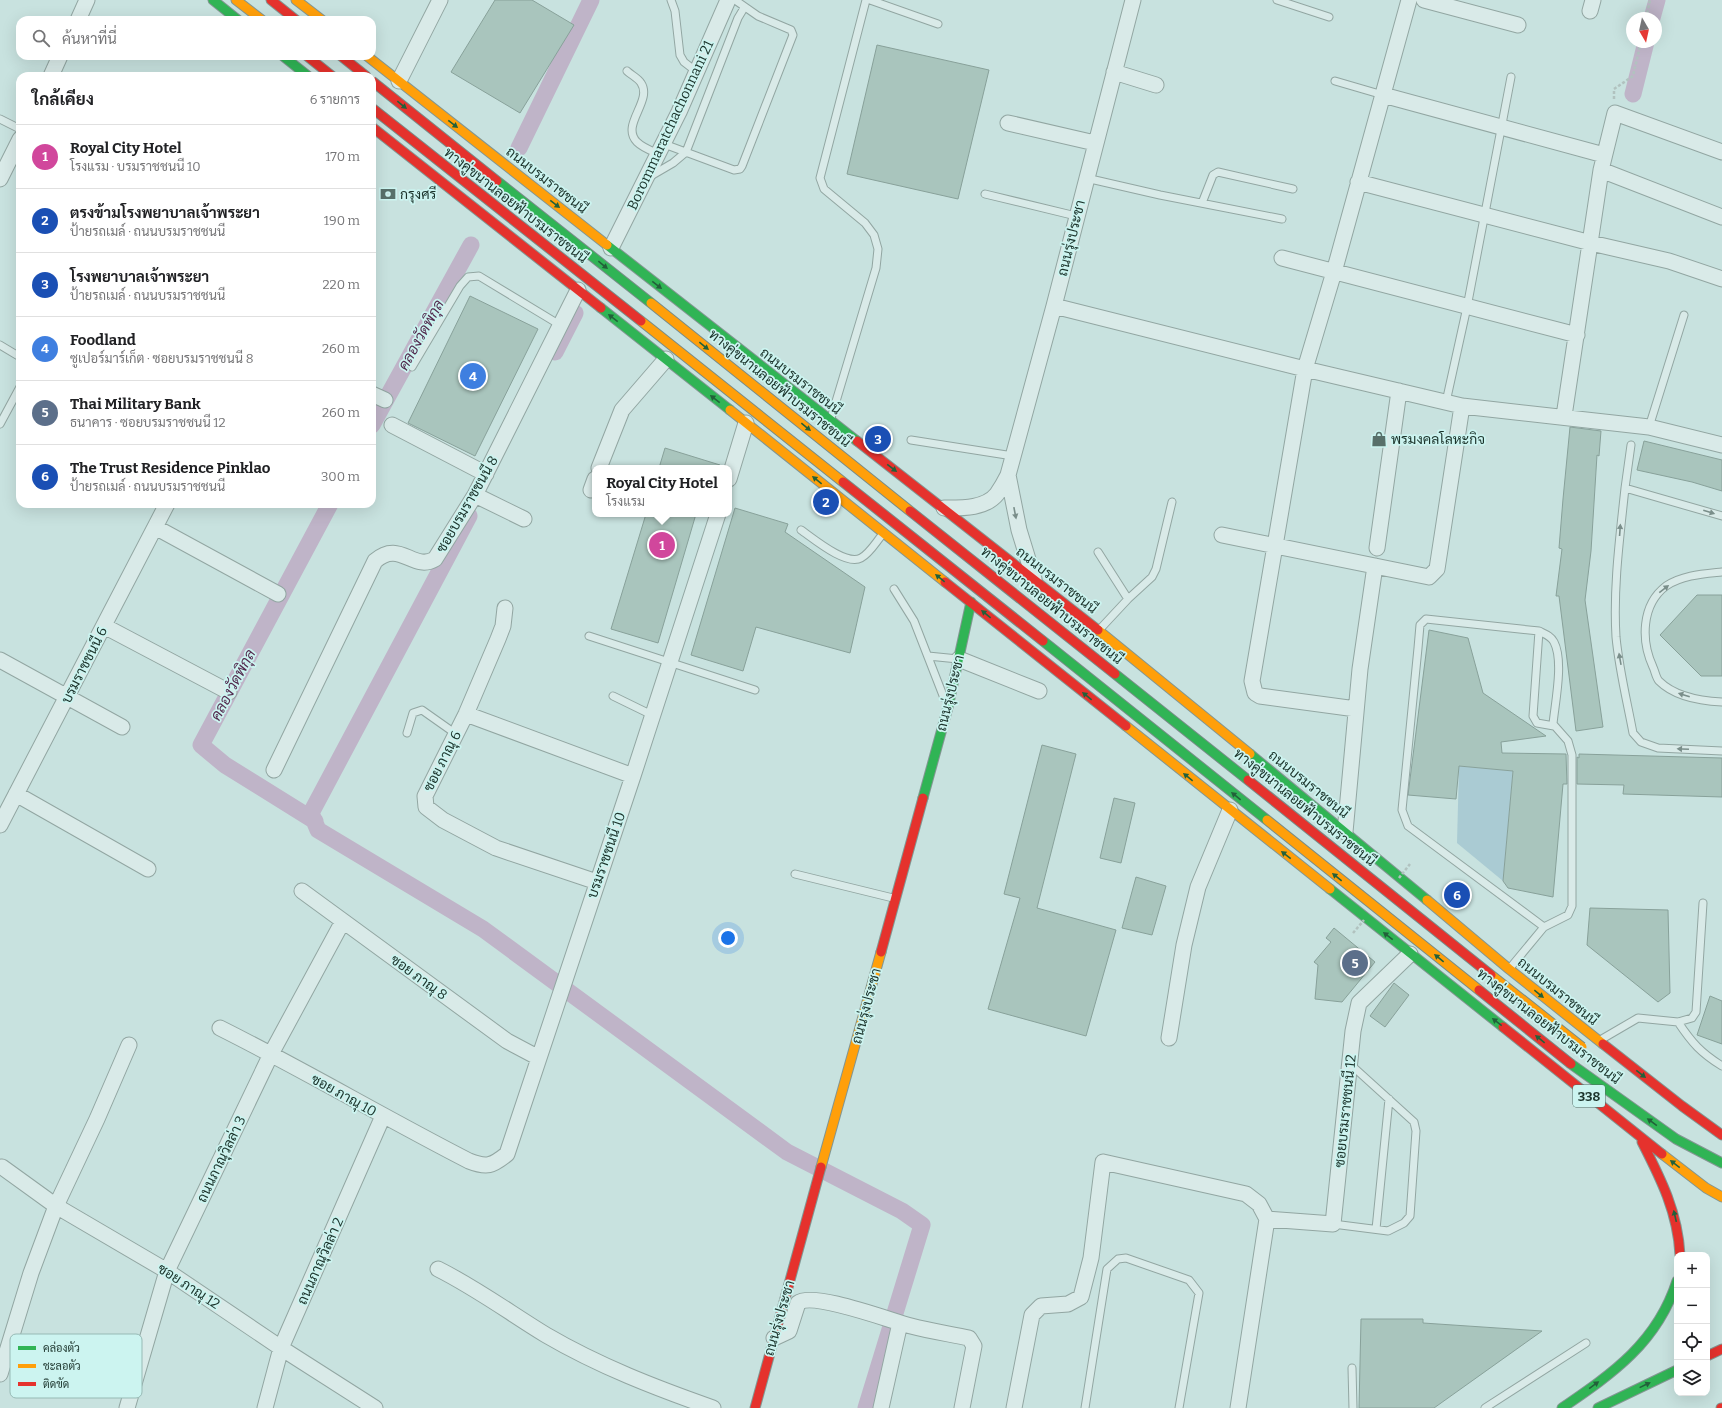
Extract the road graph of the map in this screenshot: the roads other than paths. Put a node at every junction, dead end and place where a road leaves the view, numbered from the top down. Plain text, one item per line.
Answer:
1 (87, 0) edge
2 (213, 0) edge
3 (236, 0) edge
4 (271, 0) edge
5 (297, 0) edge
6 (440, 0) edge
7 (672, 0) edge
8 (728, 0) edge
9 (735, 0) edge
10 (866, 0) edge
11 (870, 0) edge
12 (1132, 0) edge
13 (1278, 0) edge
14 (1409, 0) edge
15 (1424, 0) edge
16 (744, 8) junction
17 (80, 16) edge
18 (233, 16) edge
19 (257, 16) edge
20 (291, 16) edge
21 (317, 16) edge
22 (1329, 17) dead end
23 (938, 24) dead end
24 (1518, 25) dead end
25 (58, 60) edge
26 (288, 60) edge
27 (312, 60) edge
28 (346, 60) edge
29 (372, 60) edge
30 (627, 71) dead end
31 (53, 72) edge
32 (303, 72) edge
33 (327, 72) edge
34 (361, 72) edge
35 (697, 72) junction
36 (1114, 72) junction
37 (1511, 77) dead end
38 (399, 81) junction
39 (1335, 82) dead end
40 (376, 84) edge
41 (1156, 85) dead end
42 (1382, 95) junction
43 (376, 111) edge
44 (0, 119) edge
45 (1008, 123) dead end
46 (16, 127) edge
47 (1501, 127) junction
48 (376, 131) edge
49 (1095, 143) junction
50 (16, 147) edge
51 (662, 149) junction
52 (686, 152) junction
53 (1722, 152) edge
54 (1604, 154) junction
55 (1602, 170) junction
56 (647, 177) junction
57 (1086, 178) junction
58 (0, 179) edge
59 (1358, 182) junction
60 (1293, 189) dead end
61 (985, 194) dead end
62 (1202, 203) junction
63 (1076, 216) junction
64 (1483, 216) junction
65 (1722, 217) edge
66 (1282, 219) dead end
67 (1591, 244) junction
68 (611, 248) junction
69 (1282, 258) dead end
70 (1334, 272) junction
71 (1722, 279) edge
72 (578, 290) junction
73 (1054, 306) junction
74 (1467, 307) junction
75 (1684, 314) dead end
76 (560, 324) junction
77 (1577, 335) junction
78 (0, 345) edge
79 (16, 355) edge
80 (666, 359) junction
81 (412, 367) dead end
82 (1305, 369) junction
83 (1399, 391) junction
84 (16, 394) edge
85 (1446, 402) junction
86 (1462, 406) junction
87 (1564, 416) junction
88 (830, 421) junction
89 (746, 423) junction
90 (0, 424) edge
91 (392, 425) dead end
92 (1649, 427) junction
93 (911, 440) dead end
94 (1630, 445) dead end
95 (1722, 445) edge
96 (1013, 456) junction
97 (600, 465) edge
98 (732, 468) edge
99 (486, 474) junction
100 (1008, 475) junction
101 (1625, 488) junction
102 (475, 496) junction
103 (1172, 502) dead end
104 (165, 508) edge
105 (944, 508) junction
106 (1722, 516) edge
107 (717, 517) edge
108 (524, 519) dead end
109 (155, 527) junction
110 (801, 530) dead end
111 (884, 533) junction
112 (1222, 535) dead end
113 (1274, 546) junction
114 (1377, 548) dead end
115 (1098, 552) dead end
116 (1374, 566) junction
117 (1722, 572) edge
118 (1035, 581) junction
119 (894, 589) dead end
120 (278, 594) dead end
121 (1128, 599) junction
122 (971, 602) junction
123 (505, 608) dead end
124 (104, 626) junction
125 (1098, 630) junction
126 (1539, 631) junction
127 (589, 636) dead end
128 (928, 656) junction
129 (959, 659) junction
130 (0, 660) edge
131 (670, 662) junction
132 (756, 690) dead end
133 (1039, 691) dead end
134 (229, 692) dead end
135 (613, 696) dead end
136 (68, 697) junction
137 (1722, 702) edge
138 (948, 707) junction
139 (1356, 709) junction
140 (466, 714) junction
141 (652, 715) junction
142 (1554, 726) junction
143 (122, 727) dead end
144 (407, 732) dead end
145 (456, 734) junction
146 (1722, 751) edge
147 (274, 770) dead end
148 (633, 776) junction
149 (16, 794) junction
150 (1230, 810) junction
151 (0, 826) edge
152 (1345, 832) junction
153 (148, 869) dead end
154 (795, 874) dead end
155 (597, 882) junction
156 (302, 890) dead end
157 (895, 898) junction
158 (1703, 903) dead end
159 (343, 921) junction
160 (1544, 927) junction
161 (1410, 954) junction
162 (1509, 969) junction
163 (1678, 1022) junction
164 (220, 1028) dead end
165 (1169, 1038) dead end
166 (1599, 1041) junction
167 (129, 1045) dead end
168 (1588, 1052) dead end
169 (271, 1054) junction
170 (539, 1058) junction
171 (1350, 1064) junction
172 (1722, 1066) edge
173 (1389, 1099) junction
174 (1682, 1106) junction
175 (1670, 1109) dead end
176 (383, 1116) junction
177 (1722, 1124) edge
178 (1638, 1135) junction
179 (1722, 1135) edge
180 (1722, 1140) edge
181 (469, 1161) joint
182 (1722, 1163) edge
183 (2, 1167) dead end
184 (1706, 1188) junction
185 (1722, 1197) edge
186 (1722, 1204) edge
187 (56, 1206) junction
188 (1266, 1219) junction
189 (1333, 1224) junction
190 (1376, 1229) junction
191 (1680, 1252) edge
192 (438, 1269) dead end
193 (167, 1271) junction
194 (1675, 1288) edge
195 (900, 1323) junction
196 (13, 1334) edge
197 (774, 1338) junction
198 (10, 1342) edge
199 (1586, 1343) dead end
200 (281, 1348) junction
201 (1722, 1349) edge
202 (142, 1355) edge
203 (1710, 1355) edge
204 (1352, 1368) dead end
205 (1674, 1371) edge
206 (0, 1374) edge
207 (129, 1398) edge
208 (126, 1408) edge
209 (265, 1408) edge
210 (375, 1408) edge
211 (713, 1408) edge
212 (755, 1408) edge
213 (881, 1408) edge
214 (962, 1408) edge
215 (1014, 1408) edge
216 (1085, 1408) edge
217 (1179, 1408) edge
218 (1238, 1408) edge
219 (1353, 1408) edge
220 (1484, 1408) edge
221 (1562, 1408) edge
222 (1598, 1408) edge

1 - 17 street
2 - 18 main road
3 - 19 main road
4 - 20 main road
5 - 21 main road
6 - 38 street
7 - 35 lane
8 - 35 street, Borommaratchachonnani 21
9 - 16 lane
10 - 88 lane
11 - 23 lane
12 - 36 street, ถนนรุ่งประชา
13 - 22 lane
14 - 42 street
15 - 24 street
16 - 52 lane
16 - 52 lane
25 - 31 street
26 - 32 main road
27 - 33 main road
28 - 34 main road
29 - 38 main road, ถนนบรมราชชนนี
30 - 51 lane
35 - 51 street, Borommaratchachonnani 21
36 - 41 street
36 - 49 street, ถนนรุ่งประชา
37 - 47 lane
38 -> 68 main road, ถนนบรมราชชนนี
39 - 42 lane
40 -> 168 main road, ทางคู่ขนานลอยฟ้าบรมราชชนนี, bridge
42 - 47 street
42 - 59 street
182 -> 43 main road, ทางคู่ขนานลอยฟ้าบรมราชชนนี, bridge
44 - 46 lane
45 - 49 street
47 - 54 street
47 - 64 lane
48 - 72 main road
49 - 57 street, ถนนรุ่งประชา
50 - 58 street
51 - 52 lane
51 - 56 street, Borommaratchachonnani 21
52 - 56 lane
53 - 54 street
54 - 55 street
55 - 65 street
55 - 67 street
56 - 68 street, Borommaratchachonnani 21
57 - 62 lane
57 - 63 street, ถนนรุ่งประชา
59 - 64 street
59 - 70 street
60 - 62 lane
61 - 63 lane
62 - 66 lane
63 - 73 street, ถนนรุ่งประชา
64 - 67 street
64 - 74 lane
67 - 71 street
67 - 77 street
68 -> 88 main road, ถนนบรมราชชนนี
69 - 70 street
70 - 74 street
70 - 82 street
72 - 76 street, ซอยบรมราชชนนี 8
80 -> 72 main road
73 - 82 street
73 - 96 street, ถนนรุ่งประชา
74 - 77 street
74 - 85 lane
75 - 92 lane
76 - 81 lane
76 - 99 street, ซอยบรมราชชนนี 8
77 - 87 street
78 - 79 lane
89 -> 80 main road
80 - 97 street
82 - 83 street
82 - 113 street
83 - 85 street
83 - 114 street
84 - 90 lane
85 - 86 street
86 - 87 street
86 - 116 street
87 - 92 street
88 -> 105 main road, ถนนบรมราชชนนี
89 - 98 street
111 -> 89 main road
91 - 99 street
92 - 95 street
93 - 96 lane
94 - 101 lane
96 - 100 street, ถนนรุ่งประชา
99 - 102 street, ซอยบรมราชชนนี 8
100 - 105 street, ถนนรุ่งประชา
100 -> 118 street, ถนนรุ่งประชา
101 -> 106 lane
146 -> 101 lane
102 - 108 street
102 - 147 street, ซอยบรมราชชนนี 8
103 - 121 lane
104 - 109 street, บรมราชชนนี 6
105 - 118 main road, ถนนบรมราชชนนี
107 - 131 street, บรมราชชนนี 10
109 - 120 street
109 - 124 street, บรมราชชนนี 6
110 - 111 lane
122 -> 111 main road
112 - 113 street
113 - 116 street
113 - 139 street
115 - 121 lane
116 - 139 street
137 -> 117 lane
118 - 125 main road, ถนนบรมราชชนนี
119 - 128 lane
121 - 125 lane
122 - 129 main road, ถนนรุ่งประชา
150 -> 122 main road
123 - 140 street, ซอย ภาณุ 6
124 - 134 street
124 - 136 street, บรมราชชนนี 6
125 - 152 main road, ถนนบรมราชชนนี
126 - 142 lane
126 - 142 lane
126 - 160 lane
127 - 131 lane
128 - 129 lane
128 - 138 lane
129 - 133 street
129 - 138 main road, ถนนรุ่งประชา
130 - 136 street
131 - 132 lane
131 - 141 street, บรมราชชนนี 10
135 - 141 lane
136 - 143 street
136 - 149 street, บรมราชชนนี 6
138 - 157 main road, ถนนรุ่งประชา
139 - 152 street
140 - 145 street, ซอย ภาณุ 6
140 - 148 street
141 - 148 street, บรมราชชนนี 10
142 - 160 lane
144 - 145 lane
145 - 155 street, ซอย ภาณุ 6
148 - 155 street, บรมราชชนนี 10
149 - 151 street, บรมราชชนนี 6
149 - 153 street
161 -> 150 main road
150 - 165 street
152 - 162 main road, ถนนบรมราชชนนี
154 - 157 lane
155 - 170 street, บรมราชชนนี 10
156 - 159 street, ซอย ภาณุ 8
157 - 197 main road, ถนนรุ่งประชา
158 - 163 lane
159 - 169 street, ถนนภาณุวิลล่า 3
159 - 170 street, ซอย ภาณุ 8
160 - 162 lane
161 - 171 street, ซอยบรมราชชนนี 12
178 -> 161 main road, 338
162 -> 166 main road, ถนนบรมราชชนนี
163 - 166 lane
163 - 172 lane
164 - 169 street, ซอย ภาณุ 10
166 -> 174 main road, ถนนบรมราชชนนี
167 - 187 street
169 - 176 street, ซอย ภาณุ 10
169 - 193 street, ถนนภาณุวิลล่า 3
170 - 181 street, บรมราชชนนี 10
171 - 173 lane
171 - 189 street, ซอยบรมราชชนนี 12
173 - 190 lane
173 - 190 lane
174 - 177 main road
174 - 179 main road, ถนนบรมราชชนนี
175 - 180 main road
176 - 181 street, ซอย ภาณุ 10
176 - 200 street, ถนนภาณุวิลล่า 2
184 -> 178 main road, 338
191 -> 178 main road
183 - 187 street, ซอย ภาณุ 12
184 - 185 main road, 338
184 - 186 main road
187 - 193 street, ซอย ภาณุ 12
187 - 196 street
188 - 189 street
188 - 215 street
188 - 218 street
189 - 190 lane
192 - 211 street
193 - 200 street, ซอย ภาณุ 12
193 - 202 street, ถนนภาณุวิลล่า 3
221 -> 194 main road
195 - 197 street
195 - 213 street
195 - 214 street
197 - 212 main road, ถนนรุ่งประชา
198 - 206 street
199 - 220 lane
200 - 209 street, ถนนภาณุวิลล่า 2
200 - 210 street, ซอย ภาณุ 12
201 - 203 main road
204 - 219 lane
222 -> 205 main road
207 - 208 street, ถนนภาณุวิลล่า 3
216 - 217 lane

